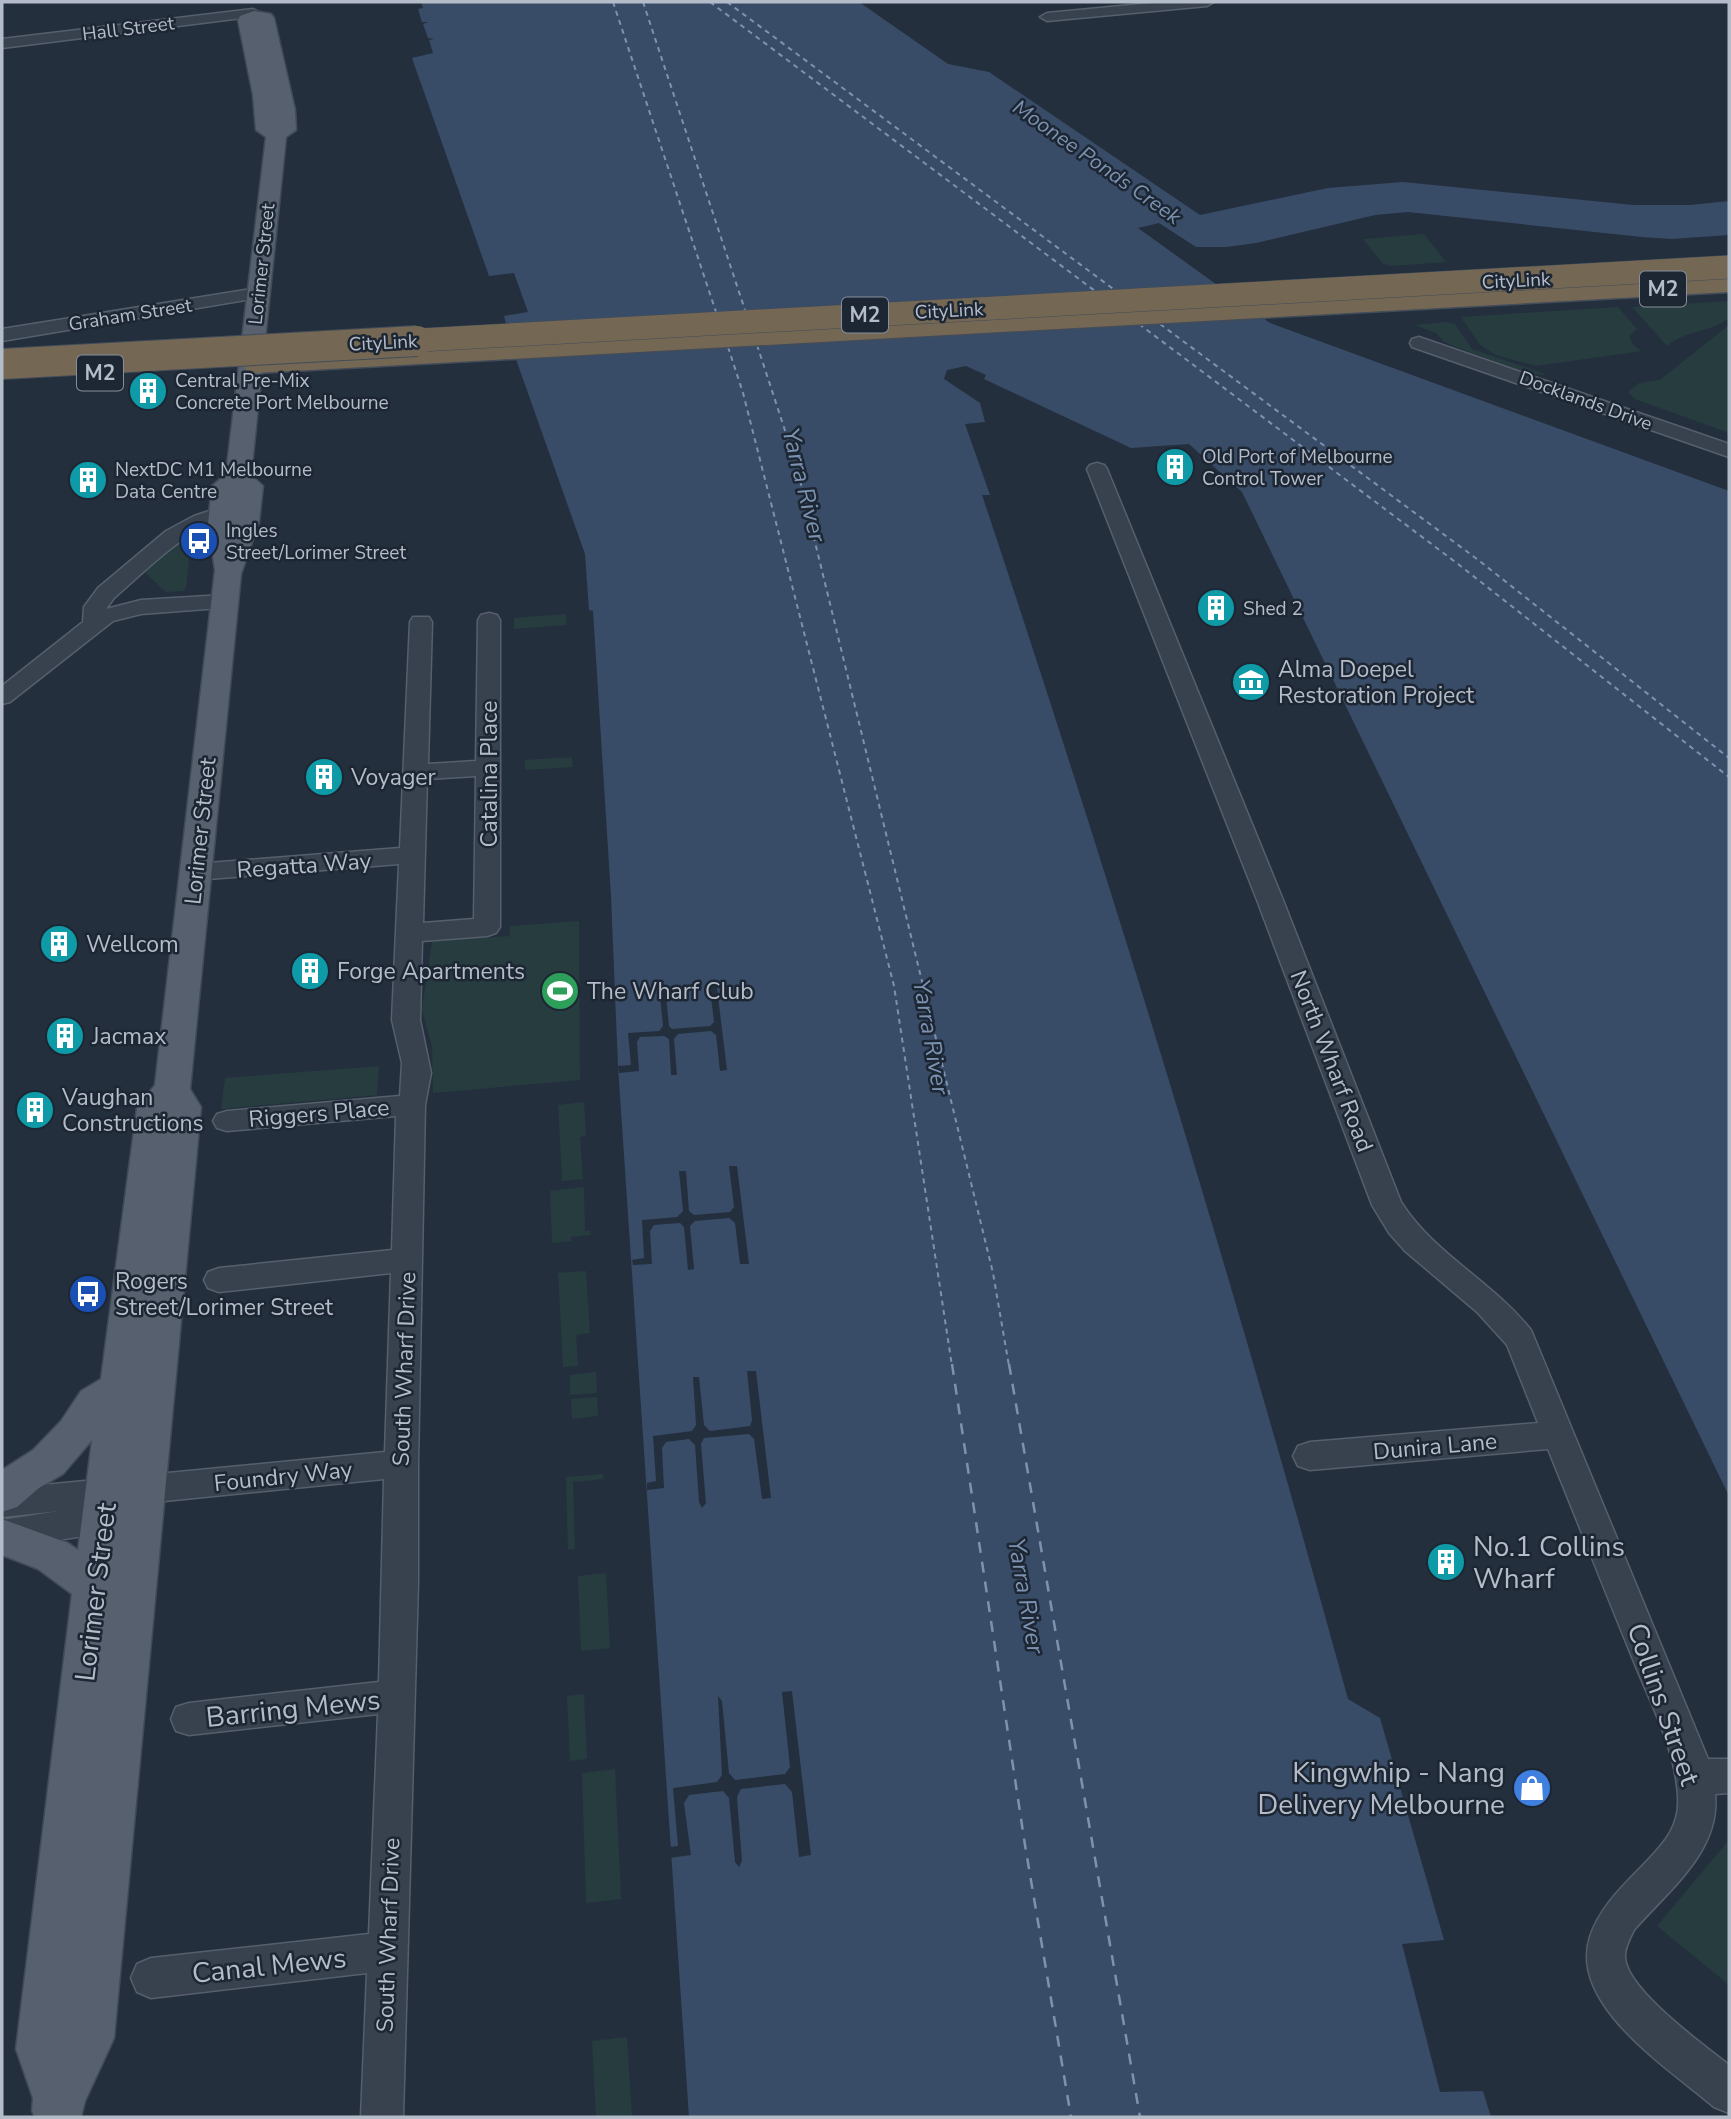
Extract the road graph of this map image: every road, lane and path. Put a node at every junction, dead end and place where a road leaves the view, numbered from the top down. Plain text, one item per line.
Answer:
1 (1207, 2) edge
2 (253, 10) edge
3 (1047, 17) dead end
4 (2, 44) edge
5 (1729, 267) edge
6 (1729, 285) edge
7 (257, 293) junction
8 (2, 335) edge
9 (1431, 343) dead end
10 (2, 364) edge
11 (256, 365) junction
12 (2, 378) edge
13 (2, 386) edge
14 (1729, 451) edge
15 (1097, 469) dead end
16 (238, 477) junction
17 (221, 513) junction
18 (226, 588) junction
19 (489, 620) dead end
20 (94, 622) junction
21 (421, 622) dead end
22 (2, 697) edge
23 (489, 768) junction
24 (416, 772) junction
25 (413, 855) junction
26 (195, 872) junction
27 (410, 933) junction
28 (172, 1089) junction
29 (411, 1105) junction
30 (227, 1121) dead end
31 (408, 1260) junction
32 (219, 1280) dead end
33 (120, 1387) junction
34 (1560, 1435) junction
35 (1310, 1457) dead end
36 (401, 1464) junction
37 (2, 1496) edge
38 (133, 1500) junction
39 (2, 1503) edge
40 (2, 1536) edge
41 (96, 1587) junction
42 (1631, 1610) joint
43 (397, 1696) junction
44 (189, 1719) dead end
45 (1729, 1776) edge
46 (1693, 1777) junction
47 (387, 1951) junction
48 (151, 1978) dead end
49 (1729, 2092) edge
50 (58, 2108) edge
51 (382, 2117) edge

1 - 3 street
2 - 4 street, Hall Street
2 - 7 main road, Lorimer Street
5 - 10 highway, CityLink / M2, bridge
6 - 11 highway, CityLink / M2
7 - 8 street, Graham Street
7 - 16 main road, Lorimer Street
9 - 14 street, Docklands Drive
11 - 12 highway, CityLink / M2
11 - 13 highway, M2
15 - 34 street, North Wharf Road
16 - 17 main road, Lorimer Street
16 - 18 main road, Lorimer Street
17 - 18 main road, Lorimer Street
17 - 20 street
18 - 20 street
18 - 26 main road, Lorimer Street
19 - 23 street, Catalina Place
20 - 22 street
21 - 24 street, South Wharf Drive
23 - 24 street
23 - 27 street, Catalina Place
24 - 25 street, South Wharf Drive
25 - 26 street, Regatta Way
25 - 27 street, South Wharf Drive
26 - 28 main road, Lorimer Street
27 - 29 street, South Wharf Drive
28 - 33 main road, Lorimer Street
28 - 38 main road, Lorimer Street
29 - 30 street, Riggers Place
29 - 31 street, South Wharf Drive
31 - 32 street
31 - 36 street, South Wharf Drive
33 - 37 main road
33 - 38 main road, Lorimer Street
34 - 35 street, Dunira Lane
34 - 42 street, North Wharf Road
36 - 38 street, Foundry Way
36 - 43 street, South Wharf Drive
38 - 39 street
38 - 40 street
38 - 41 main road, Lorimer Street
38 - 50 main road, Lorimer Street
40 - 41 main road
41 - 50 main road, Lorimer Street
42 - 46 street, Collins Street
43 - 44 street, Barring Mews
43 - 47 street, South Wharf Drive
45 - 46 street
46 - 49 street, Collins Street
47 - 48 street, Canal Mews
47 - 51 street, South Wharf Drive

